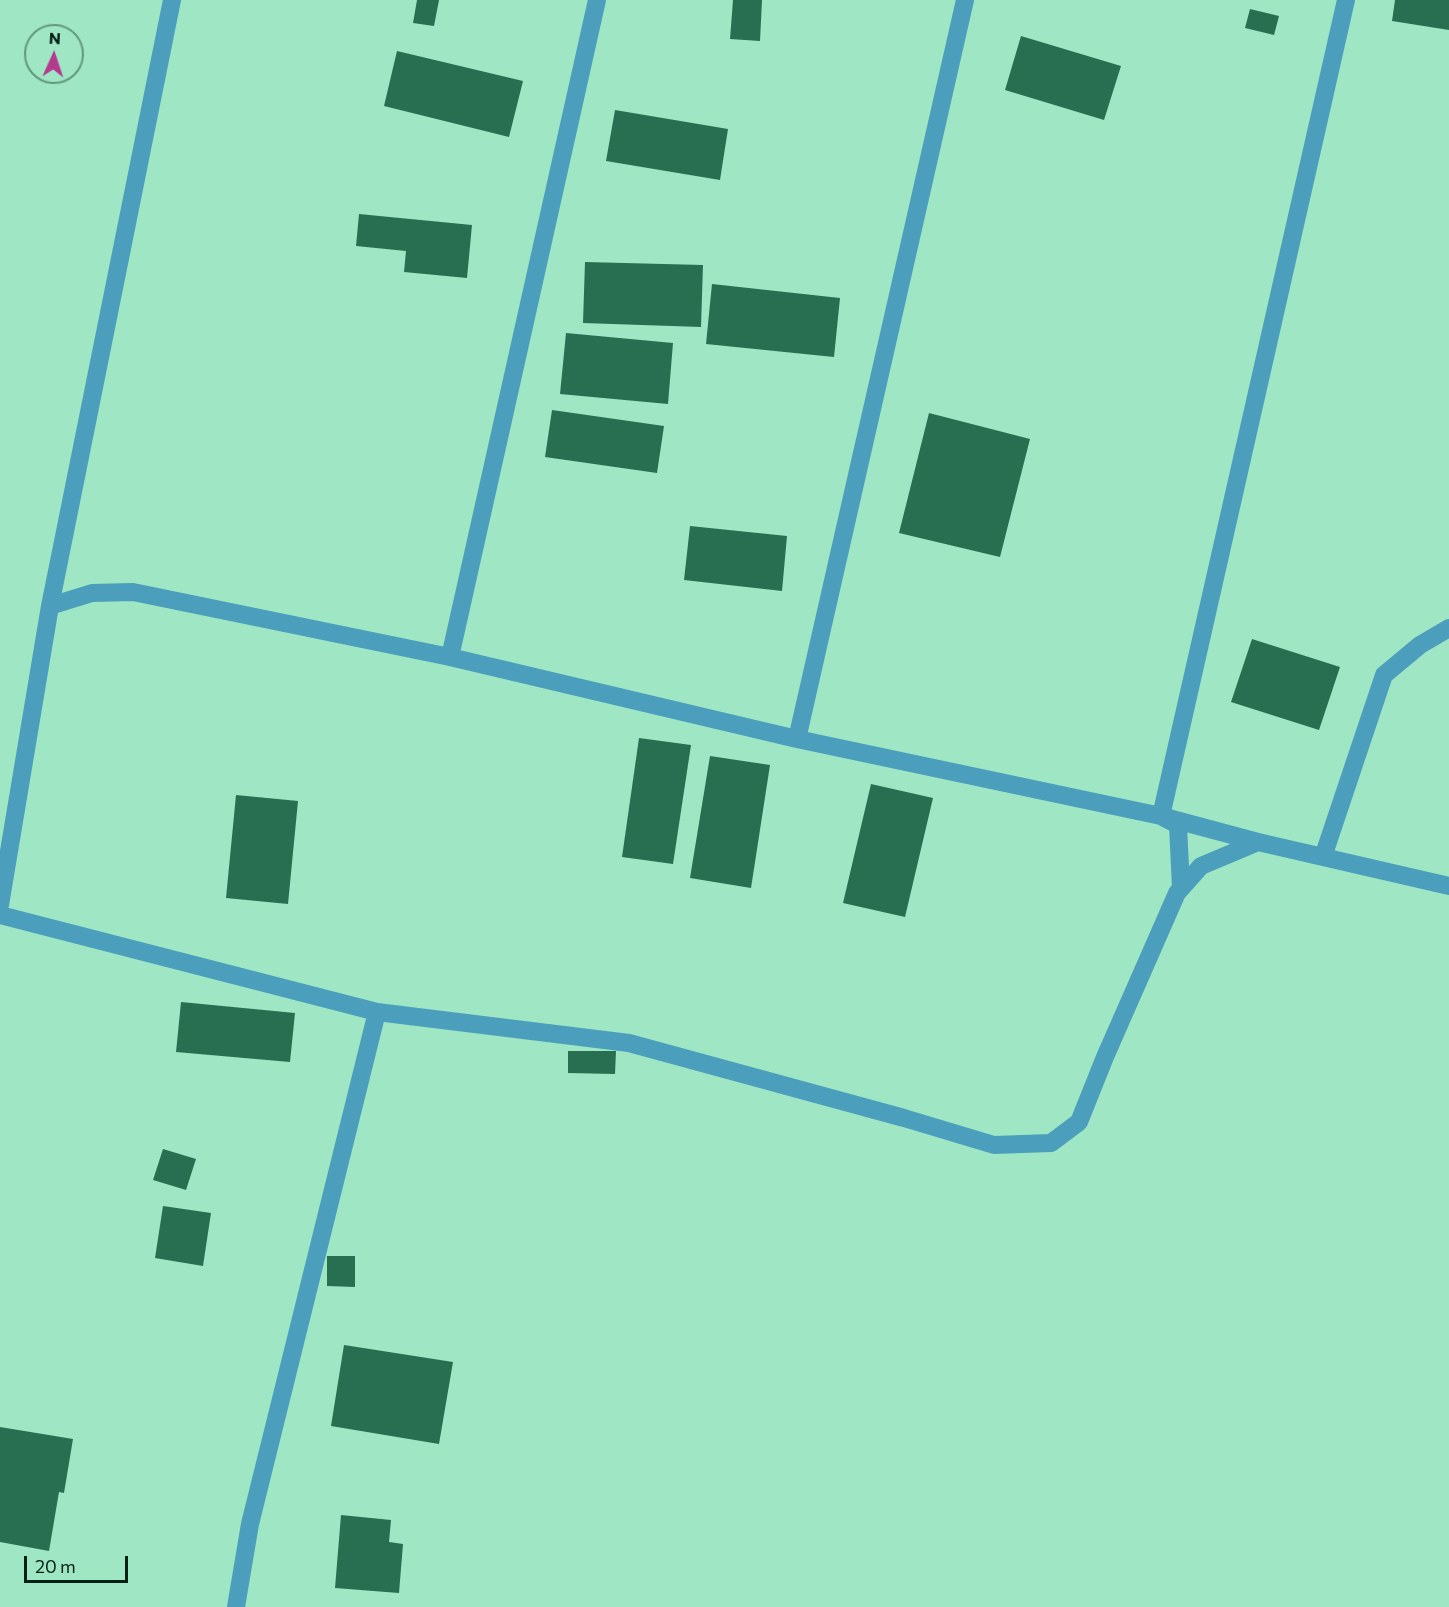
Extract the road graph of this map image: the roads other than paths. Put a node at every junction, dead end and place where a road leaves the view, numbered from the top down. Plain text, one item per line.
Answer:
1 (172, 0) edge
2 (597, 0) edge
3 (965, 0) edge
4 (1346, 0) edge
5 (50, 606) junction
6 (1449, 628) edge
7 (450, 657) junction
8 (797, 739) junction
9 (1161, 816) junction
10 (1258, 842) junction
11 (1323, 857) junction
12 (1449, 886) edge
13 (1181, 888) junction
14 (0, 905) edge
15 (0, 915) edge
16 (377, 1012) junction
17 (236, 1607) edge

1 - 5 street
2 - 7 street
3 - 8 street
4 - 9 street
5 - 7 street
5 - 14 street
6 - 11 street
7 - 8 street
8 - 9 street
9 - 10 street
9 - 13 street
10 - 11 street
10 - 13 street
11 - 12 street
13 - 16 street
15 - 16 street
16 - 17 street

